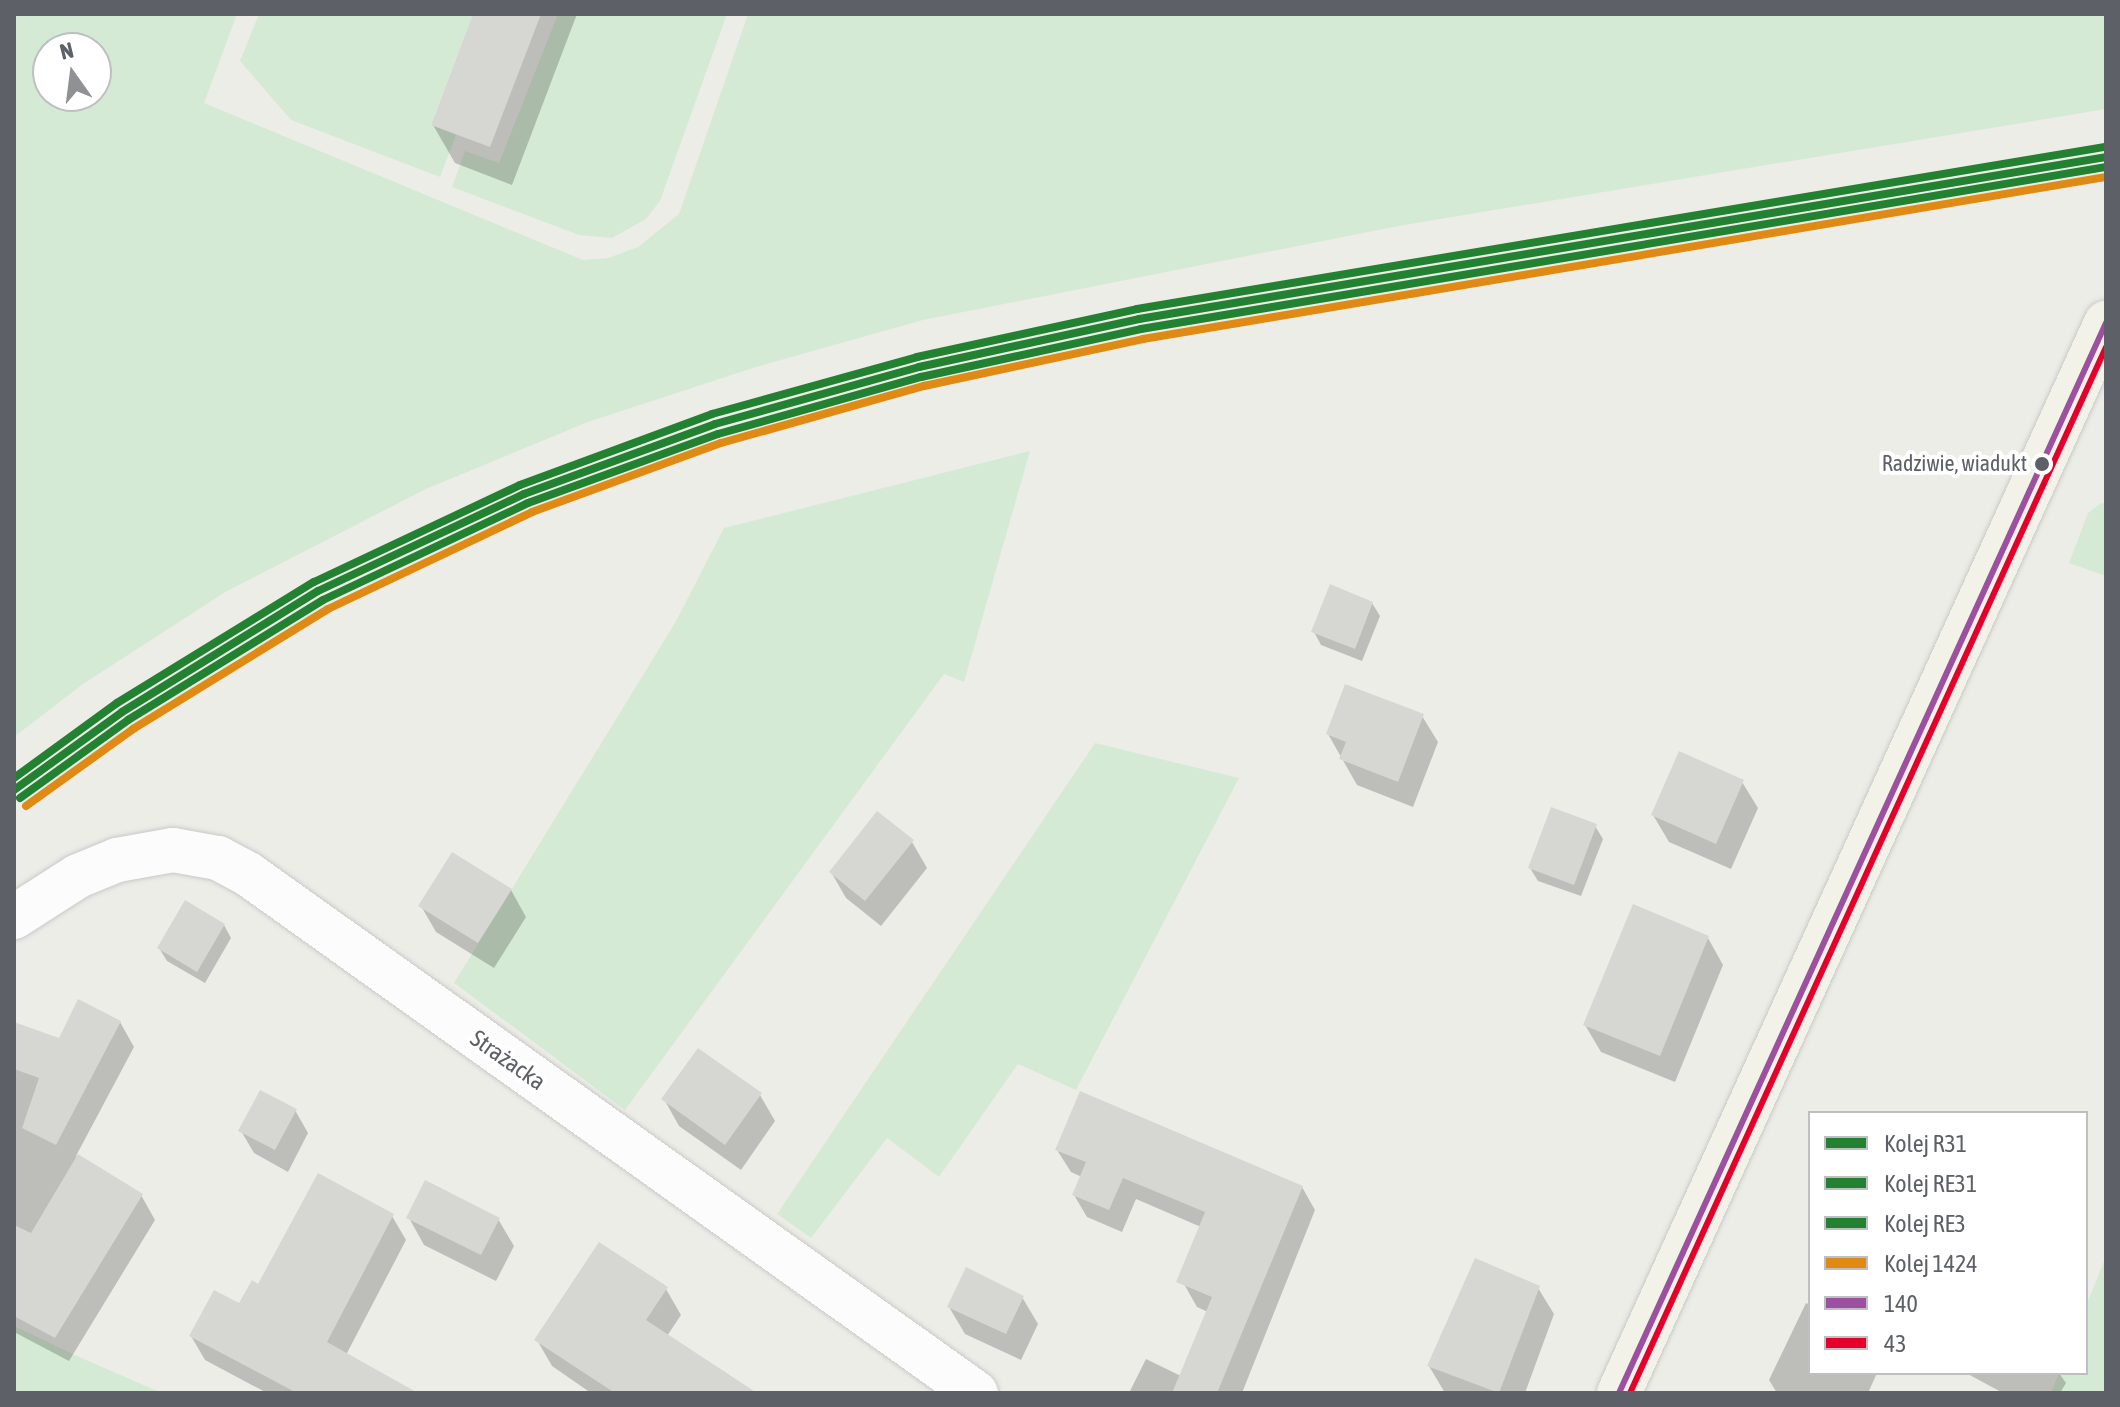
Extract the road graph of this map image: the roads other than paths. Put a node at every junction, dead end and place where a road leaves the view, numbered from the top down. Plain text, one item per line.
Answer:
1 (2106, 323) edge
2 (14, 917) edge
3 (976, 1393) edge
4 (1619, 1393) edge

1 - 4 main road
2 - 3 street, Strażacka

